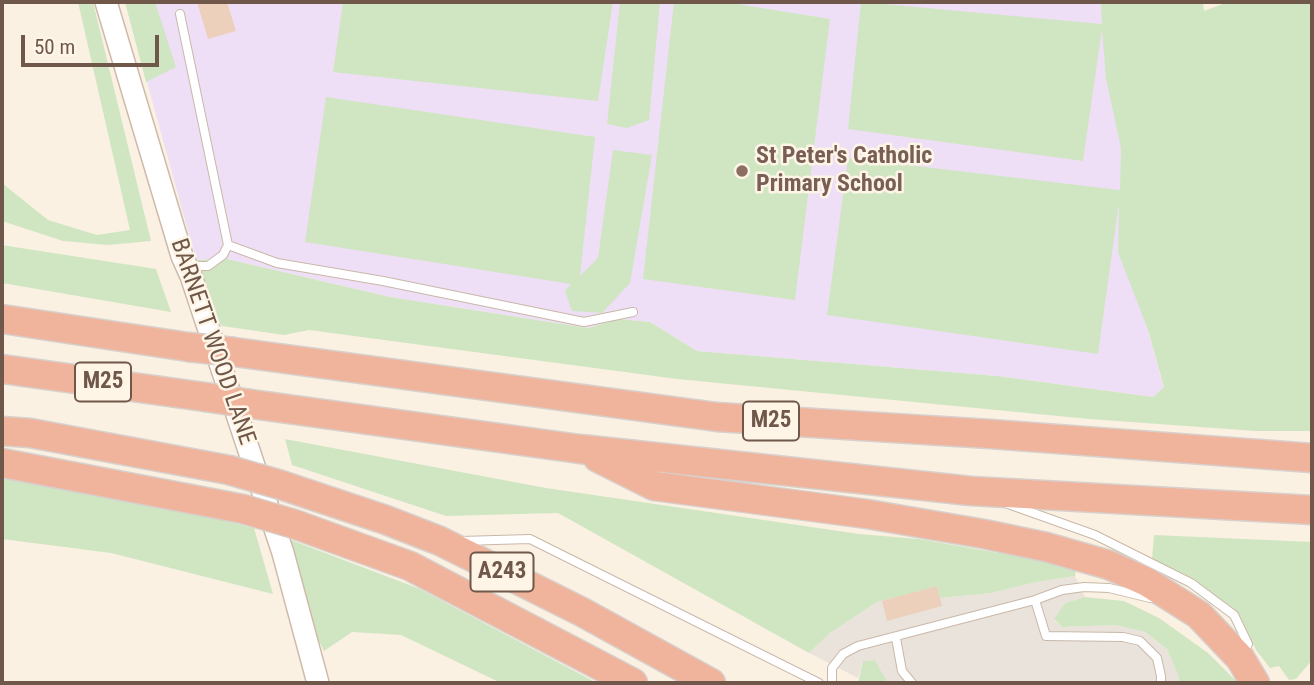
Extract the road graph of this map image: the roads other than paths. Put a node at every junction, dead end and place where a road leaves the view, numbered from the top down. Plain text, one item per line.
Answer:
1 (106, 2) edge
2 (180, 13) dead end
3 (228, 246) junction
4 (187, 266) junction
5 (632, 312) dead end
6 (2, 319) edge
7 (2, 369) edge
8 (2, 431) edge
9 (580, 449) junction
10 (1312, 458) edge
11 (2, 463) edge
12 (971, 491) junction
13 (1312, 510) edge
14 (440, 541) junction
15 (1035, 600) junction
16 (1199, 615) junction
17 (896, 638) junction
18 (1240, 658) junction
19 (318, 683) edge
20 (633, 683) edge
21 (711, 683) edge
22 (818, 683) edge
23 (832, 683) edge
24 (912, 683) edge
25 (1161, 683) edge
26 (1255, 683) edge

1 - 4 street, BARNETT WOOD LANE
2 - 3 lane
3 - 4 lane
3 - 5 lane
4 - 19 street, BARNETT WOOD LANE
6 - 10 highway, M25, bridge
7 - 9 highway, M25, bridge
8 - 14 highway, A243, bridge
9 - 12 highway, M25
9 - 16 highway, M25
11 - 20 highway, A243, bridge
12 - 13 highway, M25
12 - 18 lane
14 - 21 highway, A243
14 - 22 lane
15 - 16 lane
15 - 17 lane
15 - 25 lane
16 - 18 highway, M25
17 - 23 lane
17 - 24 lane
18 - 26 highway, M25

